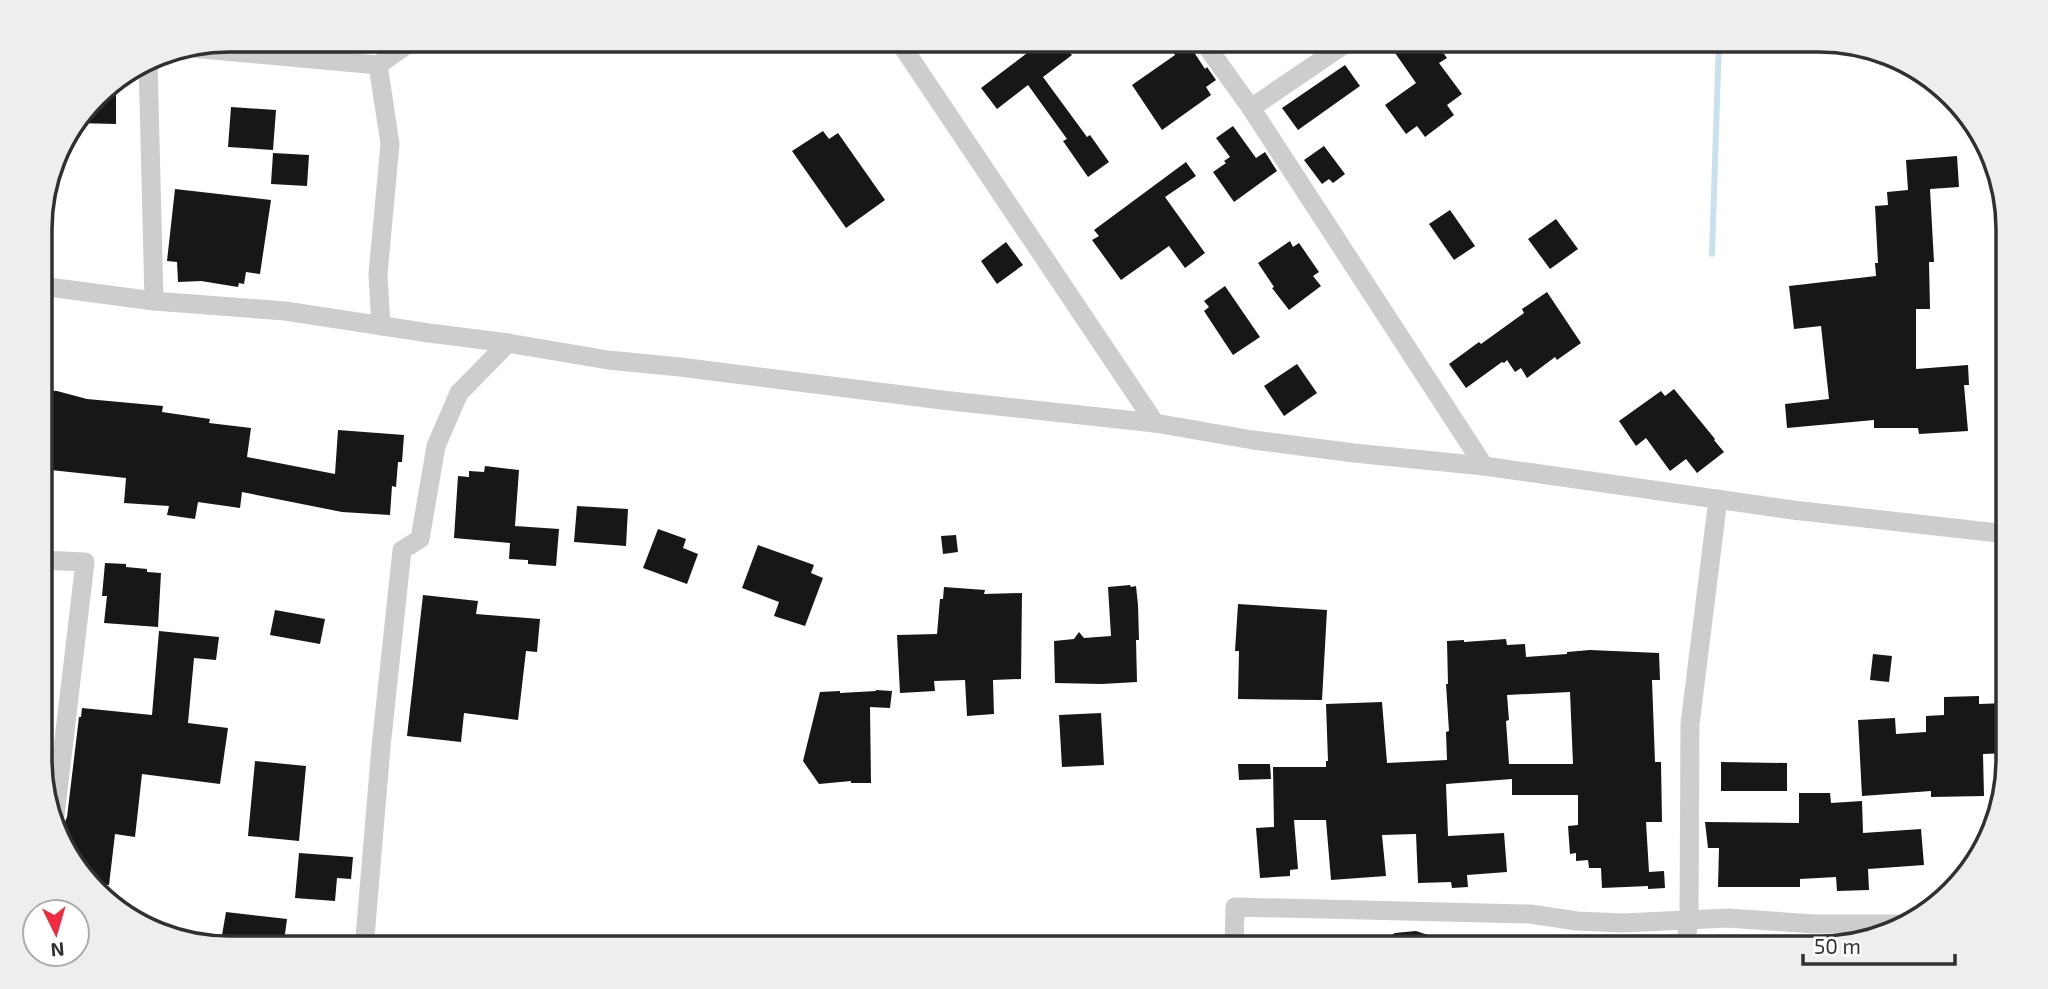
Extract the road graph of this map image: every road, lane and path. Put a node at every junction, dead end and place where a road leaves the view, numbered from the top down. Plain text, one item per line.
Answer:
1 (1211, 52) edge
2 (1333, 52) edge
3 (246, 53) edge
4 (395, 53) edge
5 (906, 53) edge
6 (378, 65) junction
7 (148, 72) edge
8 (1251, 108) junction
9 (53, 288) edge
10 (154, 301) junction
11 (381, 326) junction
12 (508, 343) junction
13 (1156, 423) junction
14 (1484, 466) junction
15 (1718, 499) junction
16 (1996, 533) edge
17 (52, 561) edge
18 (57, 797) edge
19 (1689, 920) junction
20 (1883, 924) edge
21 (365, 936) edge
22 (1234, 936) edge
23 (1687, 936) edge

1 - 8 street
2 - 8 street
3 - 6 street
4 - 6 street
5 - 13 street
6 - 11 street
7 - 10 street
8 - 14 street
9 - 10 street
10 - 11 street
11 - 12 street
12 - 13 street
12 - 21 street
13 - 14 street
14 - 15 street
15 - 16 street
15 - 19 street
17 - 18 street
19 - 20 street
19 - 22 street
19 - 23 street

